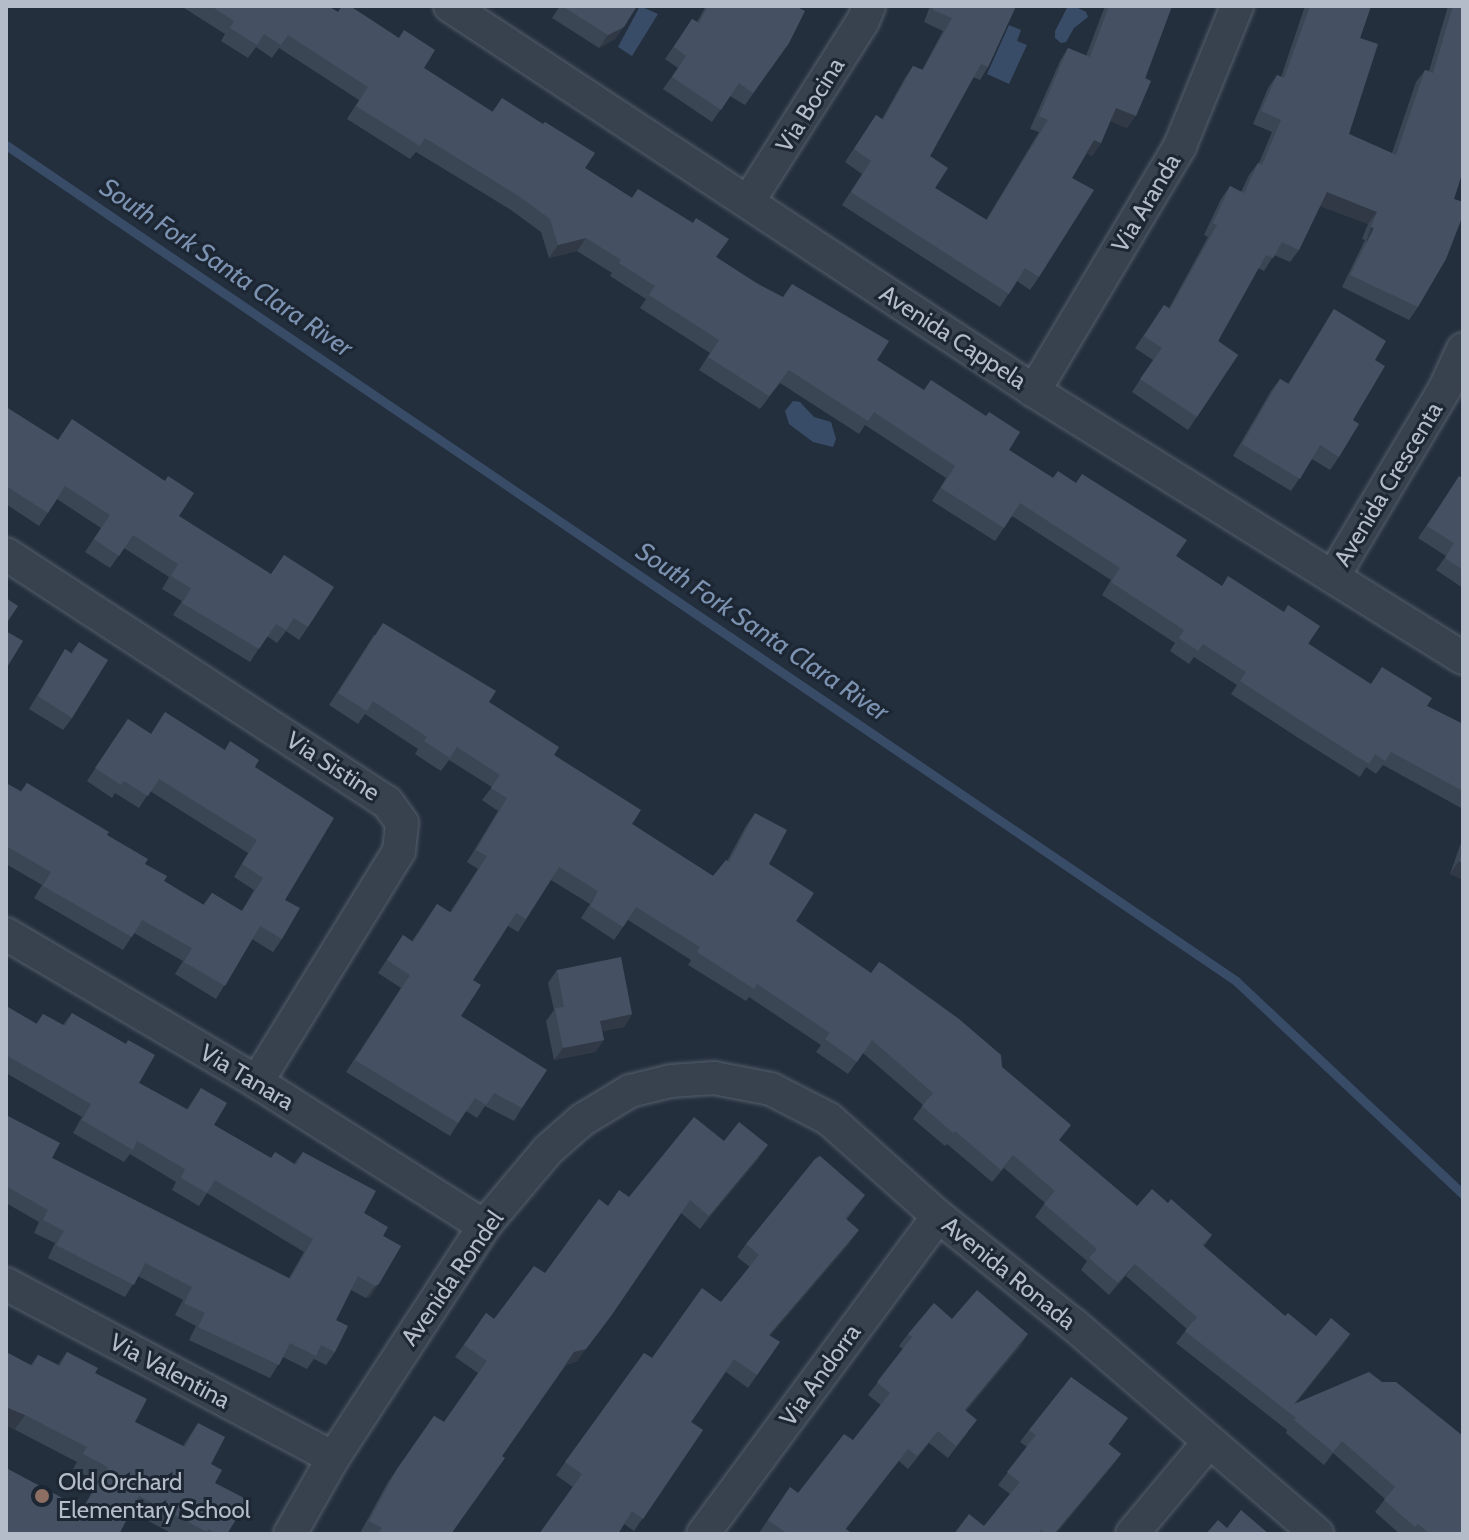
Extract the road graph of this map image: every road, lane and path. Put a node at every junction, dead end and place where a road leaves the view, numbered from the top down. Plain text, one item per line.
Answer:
1 (869, 6) edge
2 (1237, 6) edge
3 (463, 10) edge
4 (748, 202) junction
5 (1463, 349) edge
6 (1034, 391) junction
7 (6, 554) edge
8 (1333, 577) junction
9 (1463, 658) edge
10 (6, 934) edge
11 (671, 1081) joint
12 (257, 1082) junction
13 (938, 1216) junction
14 (484, 1226) junction
15 (6, 1284) edge
16 (1209, 1442) junction
17 (333, 1458) junction
18 (290, 1534) edge
19 (703, 1534) edge
20 (1132, 1534) edge
21 (1317, 1534) edge

1 - 4 street, Via Bocina
2 - 6 street, Via Aranda
3 - 4 street, Avenida Cappela
4 - 6 street, Avenida Cappela
5 - 8 street, Avenida Crescenta
6 - 8 street, Avenida Cappela
7 - 12 street, Via Sistine
8 - 9 street, Avenida Cappela
10 - 12 street, Via Tanara
11 - 13 street, Avenida Ronada
11 - 14 street, Avenida Rondel
12 - 14 street, Via Tanara
13 - 16 street, Avenida Ronada
13 - 19 street, Via Andorra
14 - 17 street, Avenida Rondel
15 - 17 street, Via Valentina
16 - 20 street
16 - 21 street, Avenida Ronada
17 - 18 street, Avenida Rondel

